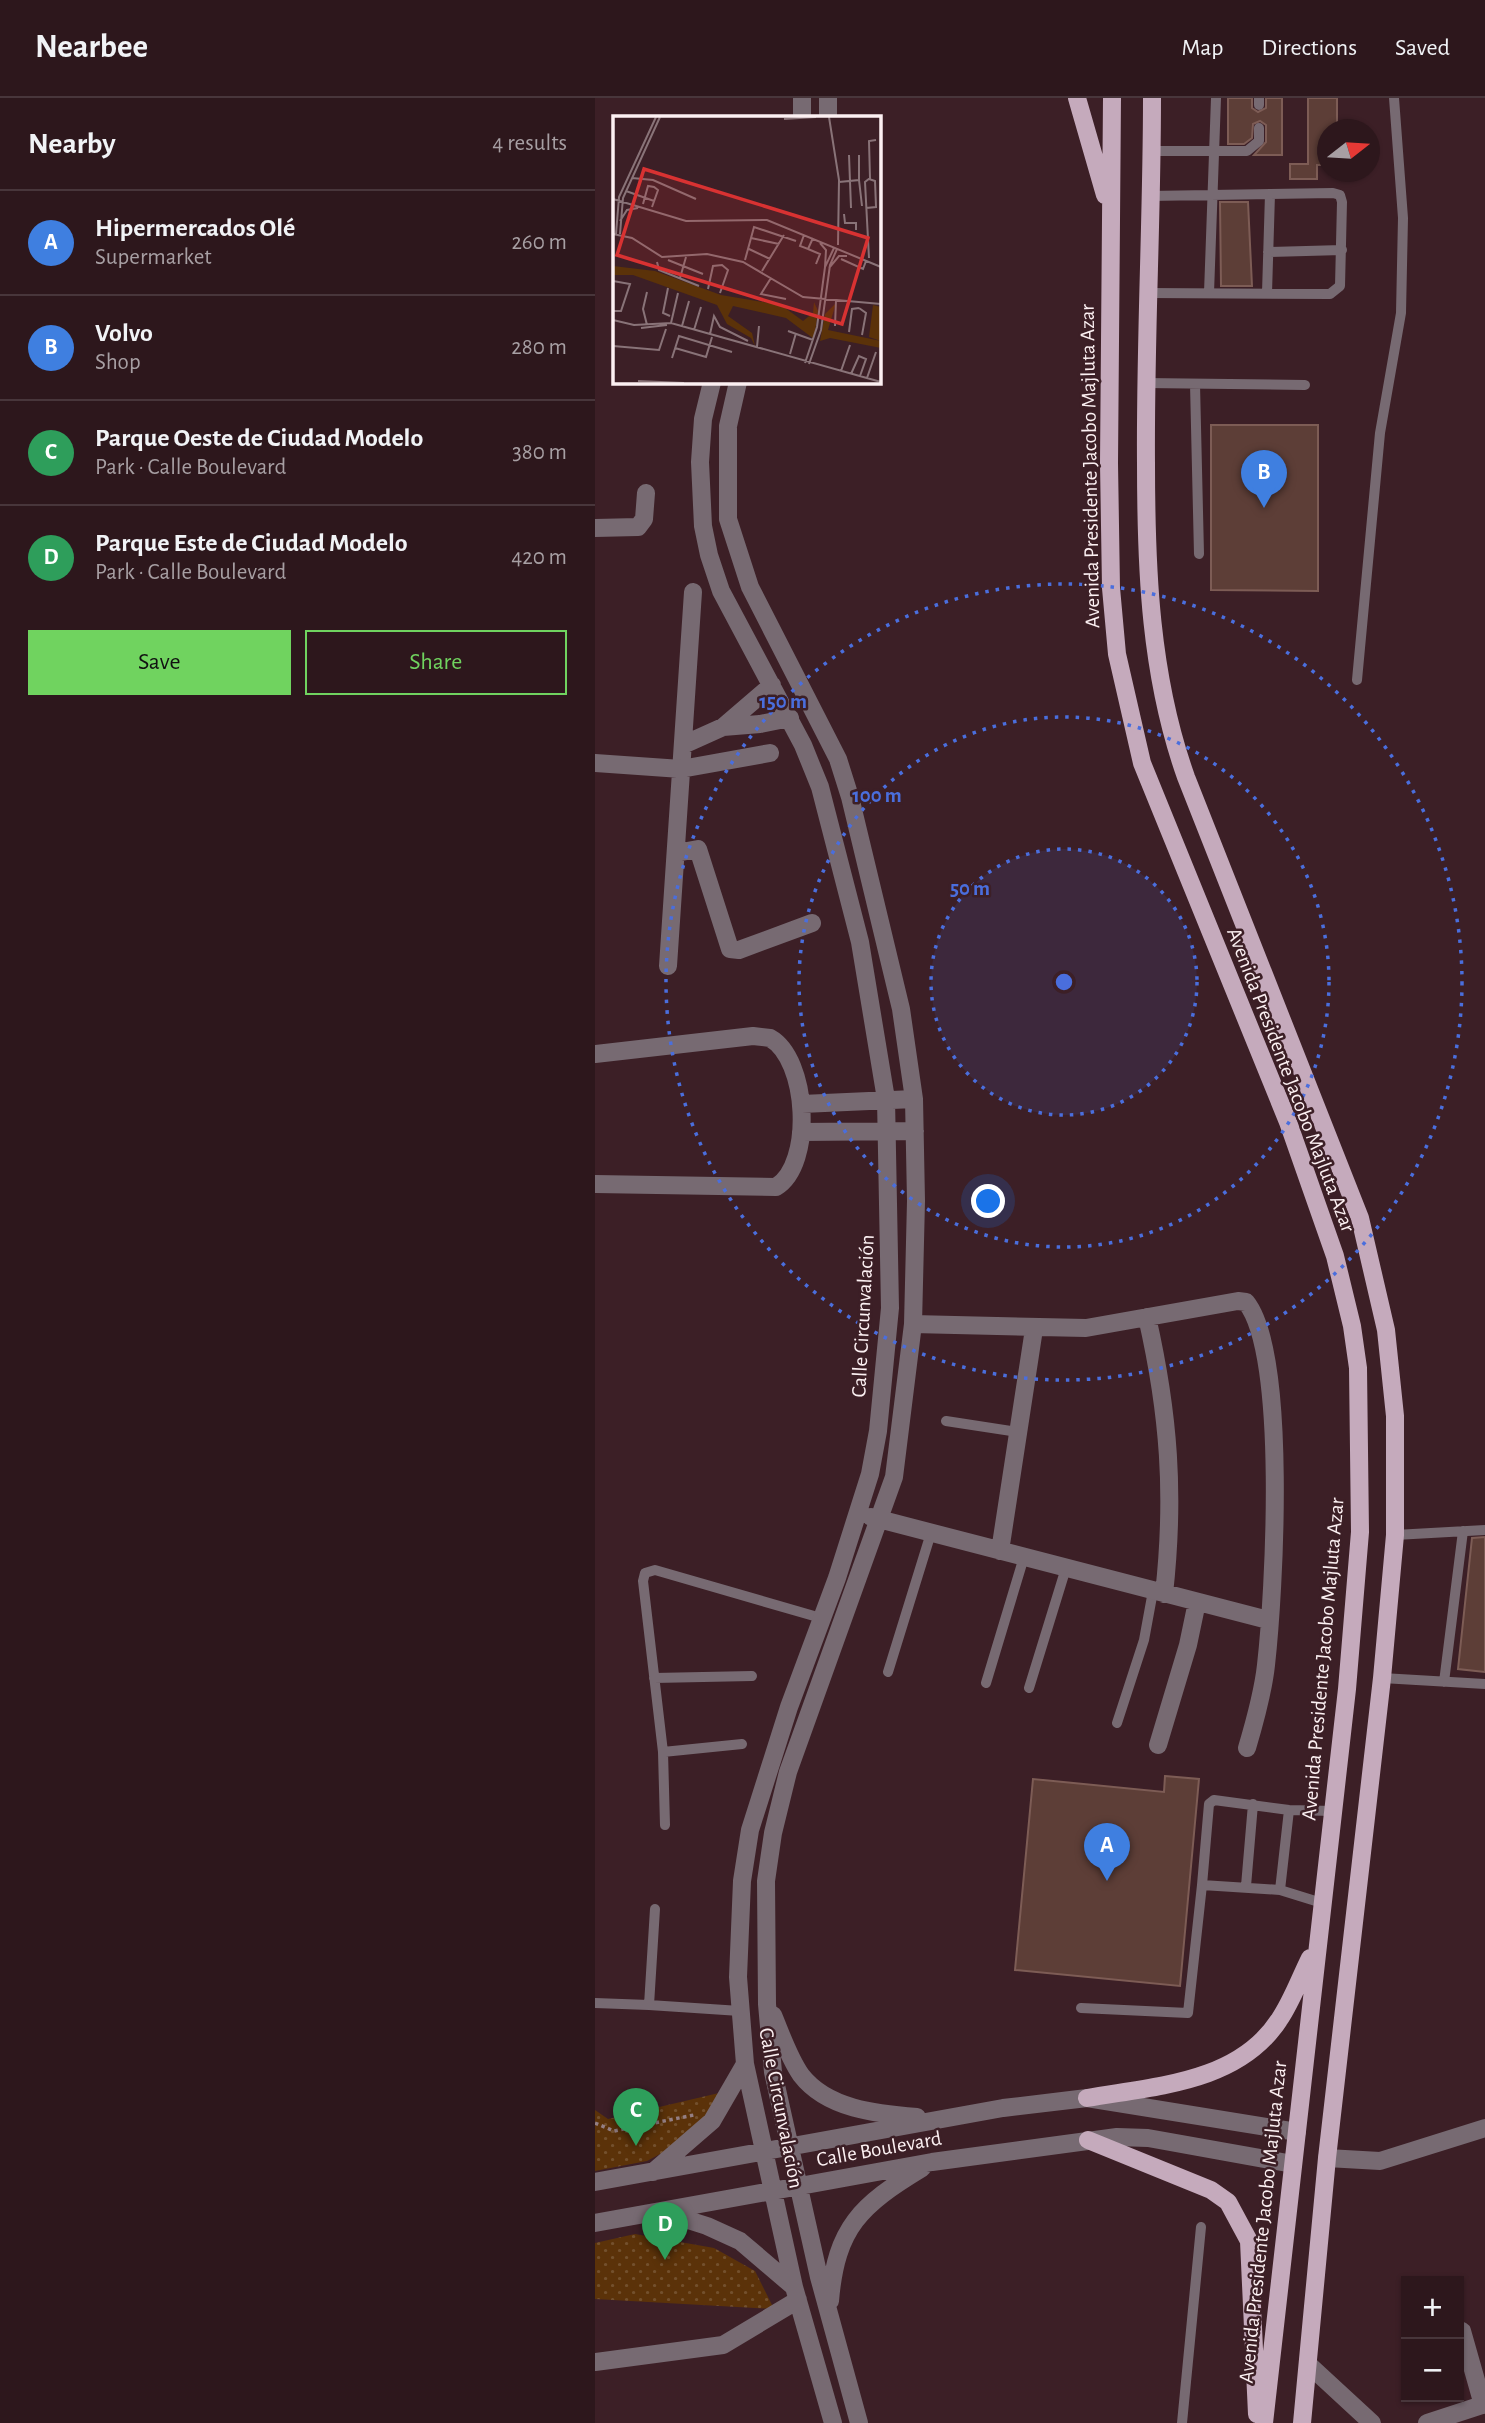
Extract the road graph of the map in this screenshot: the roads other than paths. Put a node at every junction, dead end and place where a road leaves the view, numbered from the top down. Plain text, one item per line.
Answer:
1 (802, 98) edge
2 (828, 98) edge
3 (1077, 98) edge
4 (1112, 98) edge
5 (1152, 98) edge
6 (1216, 98) edge
7 (1394, 98) edge
8 (802, 116) edge
9 (828, 116) edge
10 (1259, 128) dead end
11 (1151, 151) junction
12 (1213, 151) junction
13 (1270, 194) junction
14 (1149, 196) junction
15 (1211, 196) junction
16 (1111, 218) junction
17 (1342, 250) junction
18 (1268, 251) junction
19 (1148, 293) junction
20 (1209, 293) junction
21 (1267, 293) junction
22 (712, 383) edge
23 (738, 383) edge
24 (1145, 383) junction
25 (1195, 384) junction
26 (1305, 385) dead end
27 (646, 493) dead end
28 (595, 528) edge
29 (1199, 554) dead end
30 (693, 592) dead end
31 (1357, 680) dead end
32 (772, 685) junction
33 (789, 718) junction
34 (723, 727) junction
35 (683, 745) junction
36 (770, 753) dead end
37 (595, 763) edge
38 (681, 769) junction
39 (676, 853) junction
40 (812, 923) dead end
41 (668, 966) dead end
42 (595, 1054) edge
43 (886, 1099) junction
44 (913, 1099) junction
45 (802, 1104) junction
46 (887, 1131) junction
47 (915, 1131) junction
48 (801, 1132) junction
49 (595, 1184) edge
50 (1147, 1317) junction
51 (913, 1324) junction
52 (1034, 1329) junction
53 (946, 1421) dead end
54 (1019, 1432) junction
55 (858, 1514) junction
56 (880, 1520) junction
57 (1485, 1530) edge
58 (1463, 1531) junction
59 (931, 1533) junction
60 (1395, 1535) junction
61 (1000, 1551) junction
62 (1024, 1557) junction
63 (1066, 1568) junction
64 (1158, 1592) junction
65 (1197, 1602) junction
66 (821, 1618) junction
67 (1268, 1620) junction
68 (888, 1672) dead end
69 (752, 1676) dead end
70 (654, 1678) junction
71 (1382, 1678) junction
72 (1444, 1682) junction
73 (986, 1683) dead end
74 (1485, 1684) edge
75 (1029, 1688) dead end
76 (1117, 1723) dead end
77 (742, 1744) dead end
78 (1158, 1745) dead end
79 (1247, 1748) dead end
80 (663, 1752) junction
81 (1253, 1804) junction
82 (1289, 1810) junction
83 (1333, 1811) junction
84 (665, 1825) dead end
85 (1202, 1885) junction
86 (1246, 1886) junction
87 (1280, 1890) junction
88 (1322, 1903) junction
89 (655, 1909) dead end
90 (1317, 1945) junction
91 (595, 2003) edge
92 (767, 2004) junction
93 (649, 2005) junction
94 (1081, 2008) dead end
95 (740, 2011) junction
96 (745, 2064) junction
97 (1087, 2098) junction
98 (941, 2119) junction
99 (1485, 2128) edge
100 (1297, 2132) junction
101 (1088, 2140) junction
102 (790, 2147) junction
103 (765, 2152) junction
104 (1327, 2158) junction
105 (932, 2162) junction
106 (1293, 2164) junction
107 (652, 2174) junction
108 (595, 2182) edge
109 (798, 2187) junction
110 (773, 2191) junction
111 (663, 2212) junction
112 (595, 2222) edge
113 (1201, 2227) dead end
114 (796, 2294) junction
115 (830, 2308) junction
116 (1464, 2338) edge
117 (595, 2362) edge
118 (1308, 2364) junction
119 (1484, 2405) edge
120 (1450, 2420) edge
121 (833, 2423) edge
122 (859, 2423) edge
123 (1182, 2423) edge
124 (1257, 2423) edge
125 (1264, 2423) edge
126 (1302, 2423) edge
127 (1372, 2423) edge
128 (1427, 2423) edge

1 - 8 street
2 - 9 street
3 - 16 main road
4 - 16 main road, Avenida Presidente Jacobo Majluta Azar
5 - 11 main road, Avenida Presidente Jacobo Majluta Azar
6 - 12 lane
7 - 31 lane
10 - 12 lane
11 - 12 lane
11 - 14 main road, Avenida Presidente Jacobo Majluta Azar
12 - 15 lane
13 - 15 lane
13 - 17 lane
13 - 18 lane
14 - 15 lane
14 - 19 main road, Avenida Presidente Jacobo Majluta Azar
15 - 20 lane
16 - 83 main road, Avenida Presidente Jacobo Majluta Azar
17 - 18 lane
17 - 21 lane
18 - 21 lane
19 - 20 lane
19 - 24 main road, Avenida Presidente Jacobo Majluta Azar
20 - 21 lane
22 - 32 street, Calle Circunvalación
23 - 44 street, Calle Circunvalación
24 - 25 lane
24 - 60 main road, Avenida Presidente Jacobo Majluta Azar
25 - 26 lane
25 - 29 lane
27 - 28 street
30 - 35 street
32 - 33 street, Calle Circunvalación
32 - 34 street
33 - 34 street
33 - 43 street, Calle Circunvalación
34 - 35 street
35 - 38 street
36 - 38 street
37 - 38 street
38 - 39 street
39 - 40 street
39 - 41 street
42 - 45 street
43 - 44 street
43 - 45 street
43 - 46 street, Calle Circunvalación
44 - 47 street, Calle Circunvalación
45 - 48 street
46 - 47 street
46 - 48 street
46 - 55 street, Calle Circunvalación
47 - 51 street, Calle Circunvalación
48 - 49 street
50 - 52 street
50 - 64 street
50 - 67 street
51 - 52 street
51 - 56 street, Calle Circunvalación
52 - 54 street
53 - 54 lane
54 - 61 street
55 - 56 street
55 - 66 street, Calle Circunvalación
56 - 59 street
56 - 92 street, Calle Circunvalación
57 - 58 lane
58 - 60 lane
58 - 72 lane
59 - 61 street
59 - 68 lane
60 - 71 main road, Avenida Presidente Jacobo Majluta Azar
61 - 62 street
62 - 63 street
62 - 73 lane
63 - 64 street
63 - 75 lane
64 - 65 street
64 - 76 lane
65 - 67 street
65 - 78 street
66 - 70 lane
66 - 95 street, Calle Circunvalación
67 - 79 street
69 - 70 lane
70 - 80 lane
71 - 72 lane
71 - 104 main road, Avenida Presidente Jacobo Majluta Azar
72 - 74 lane
77 - 80 lane
80 - 84 lane
81 - 82 lane
81 - 85 lane
81 - 86 lane
82 - 83 lane
82 - 87 lane
83 - 88 main road, Avenida Presidente Jacobo Majluta Azar
85 - 86 lane
85 - 94 lane
86 - 87 lane
87 - 88 lane
88 - 90 main road, Avenida Presidente Jacobo Majluta Azar
89 - 93 lane
90 - 97 main road
90 - 100 main road, Avenida Presidente Jacobo Majluta Azar
91 - 93 lane
92 - 98 street
92 - 102 street, Calle Circunvalación
93 - 95 lane
95 - 96 street, Calle Circunvalación
96 - 103 street, Calle Circunvalación
96 - 107 street
97 - 98 street, Calle Boulevard
97 - 100 street, Calle Boulevard
98 - 102 street, Calle Boulevard
99 - 104 street
100 - 106 main road, Avenida Presidente Jacobo Majluta Azar
101 - 105 street, Calle Boulevard
101 - 106 street, Calle Boulevard
101 - 124 main road
102 - 103 street, Calle Boulevard
102 - 109 street, Calle Circunvalación
103 - 107 street, Calle Boulevard
103 - 110 street, Calle Circunvalación
104 - 118 main road, Avenida Presidente Jacobo Majluta Azar
105 - 109 street, Calle Boulevard
105 - 115 street
106 - 125 main road, Avenida Presidente Jacobo Majluta Azar
107 - 108 street, Calle Boulevard
109 - 110 street, Calle Boulevard
109 - 115 street, Calle Circunvalación
110 - 111 street, Calle Boulevard
110 - 114 street, Calle Circunvalación
111 - 112 street, Calle Boulevard
111 - 114 street
113 - 123 lane
114 - 117 street
114 - 121 street, Calle Circunvalación
115 - 122 street, Calle Circunvalación
116 - 119 street
118 - 126 main road, Avenida Presidente Jacobo Majluta Azar
118 - 127 street
119 - 120 street
120 - 128 street

